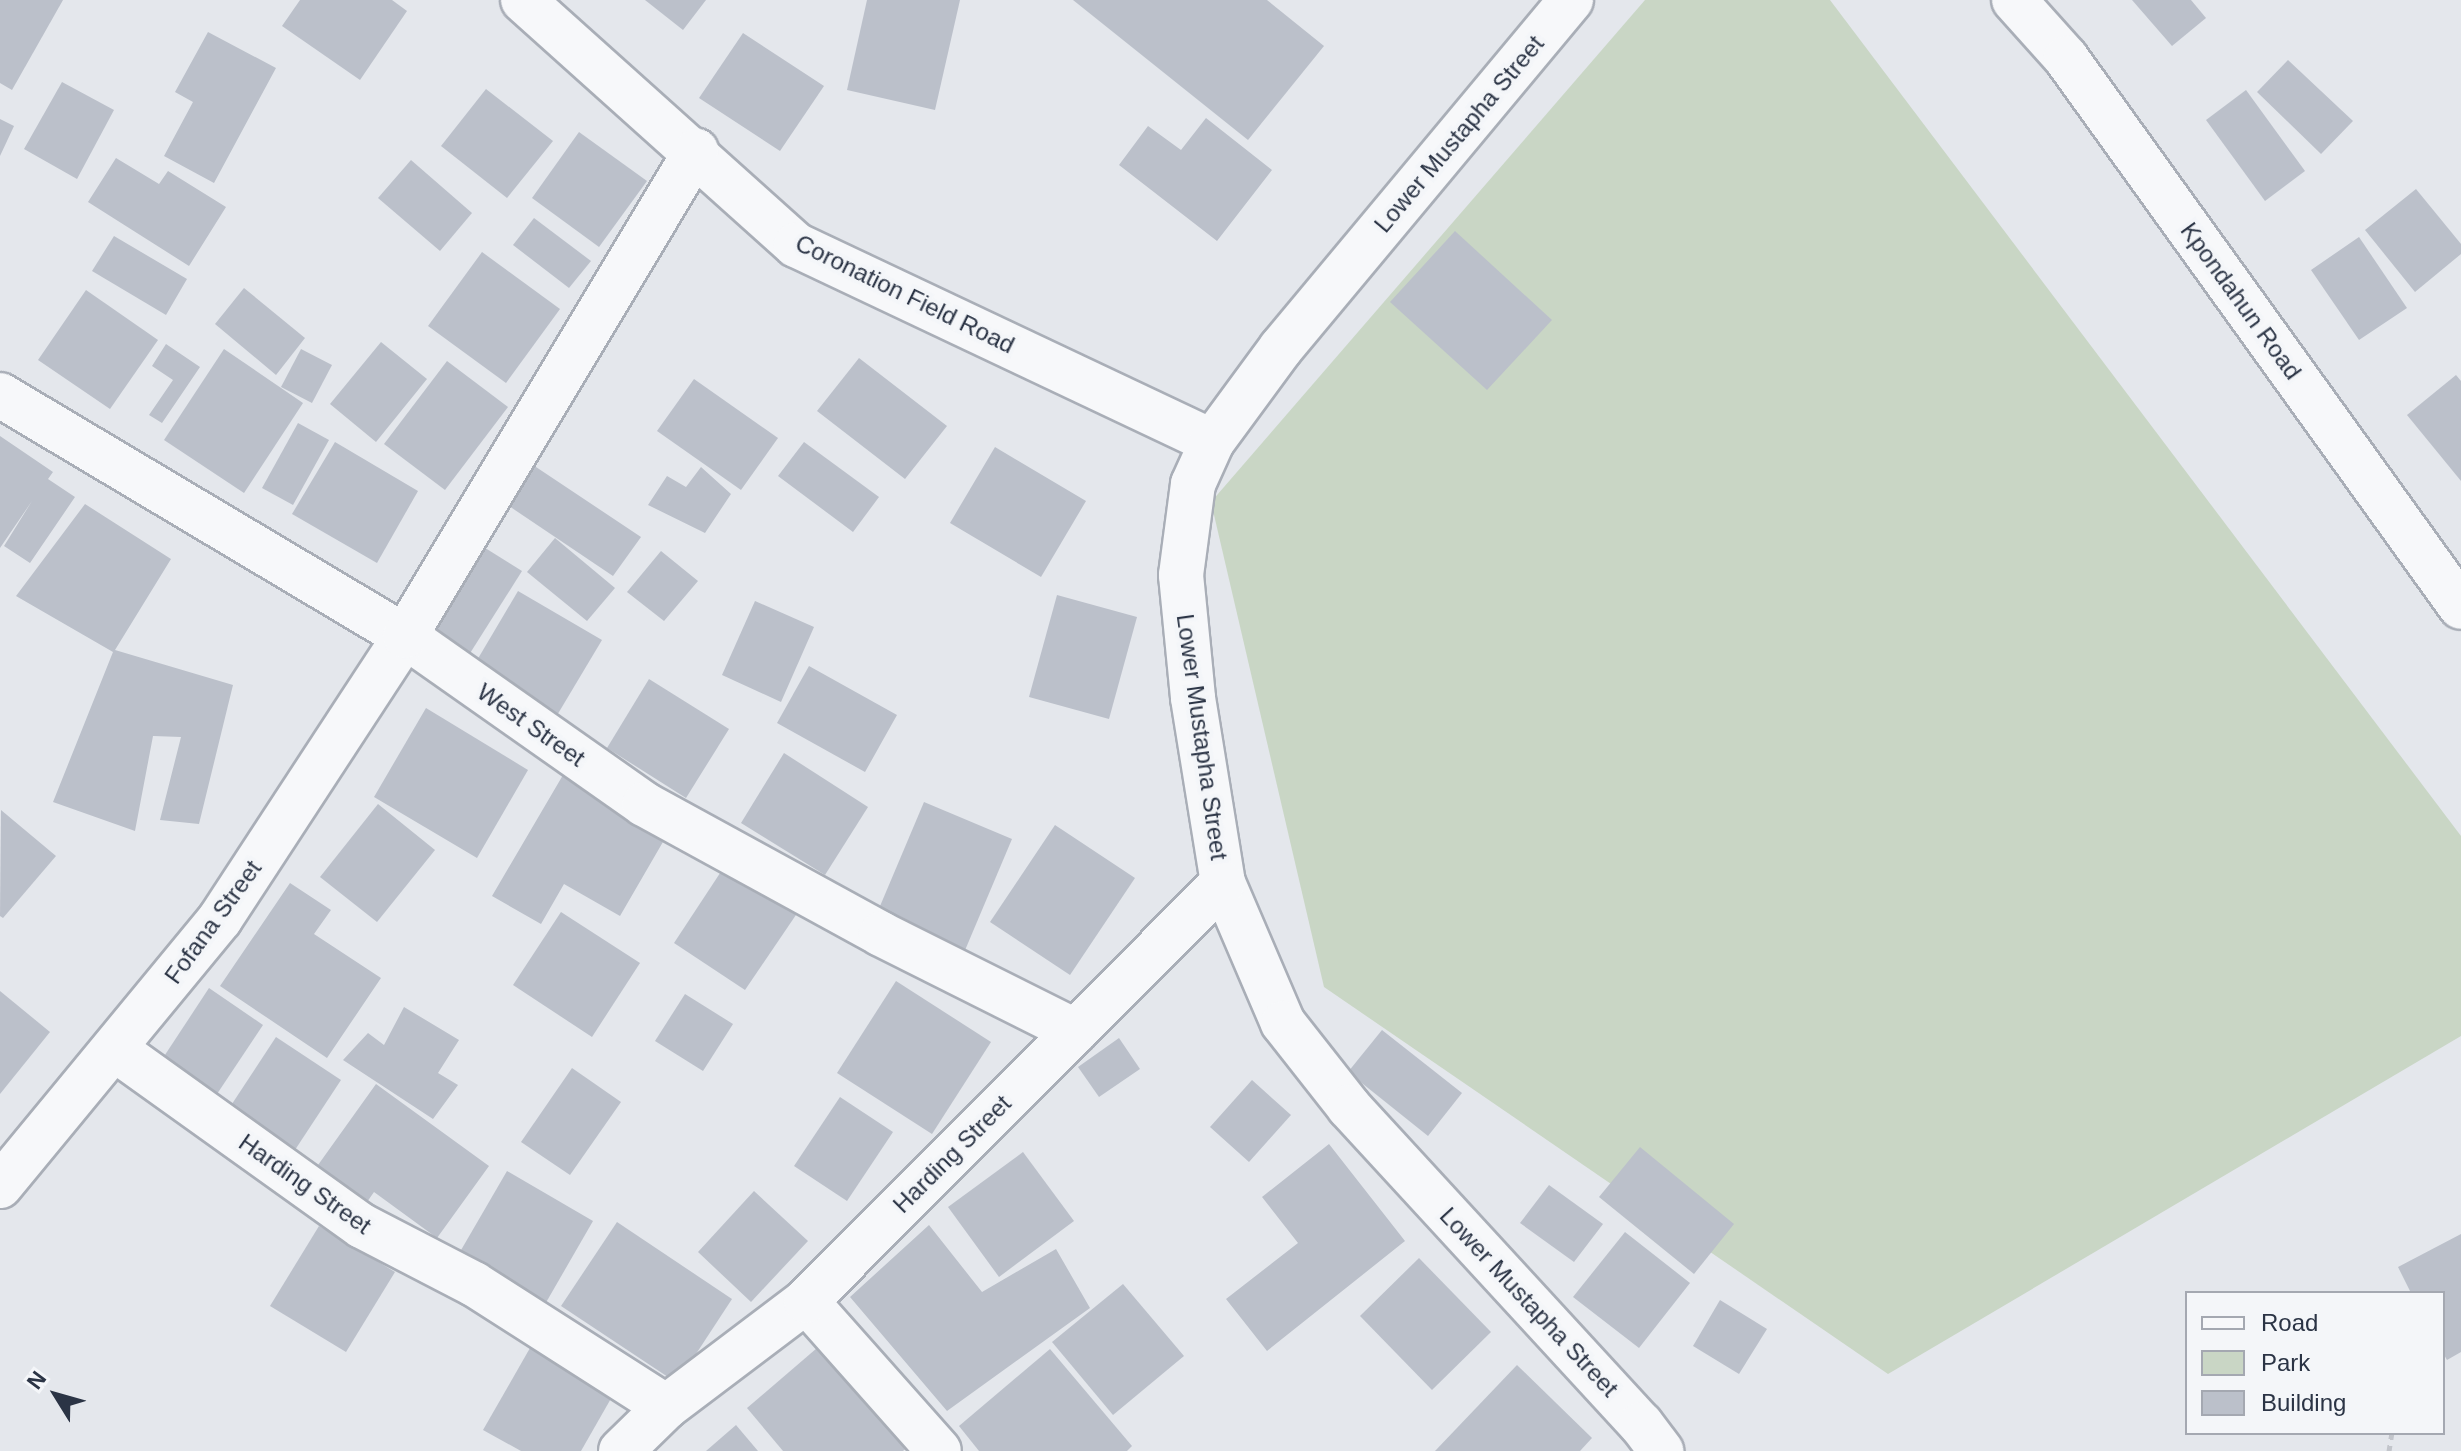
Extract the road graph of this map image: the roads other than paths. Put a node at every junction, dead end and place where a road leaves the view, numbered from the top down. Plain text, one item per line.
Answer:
1 (523, 0) edge
2 (1571, 0) edge
3 (2014, 0) edge
4 (696, 151) junction
5 (0, 395) edge
6 (1212, 442) junction
7 (2461, 607) edge
8 (404, 638) junction
9 (1223, 883) junction
10 (1075, 1031) junction
11 (116, 1050) junction
12 (0, 1186) edge
13 (806, 1301) junction
14 (666, 1407) junction
15 (621, 1451) edge
16 (939, 1451) edge
17 (1661, 1451) edge

1 - 4 street, Coronation Field Road
2 - 6 street, Lower Mustapha Street
3 - 7 street, Kpondahun Road
4 - 6 street, Coronation Field Road
4 - 8 street, Fofana Street
5 - 8 street, West Street
6 - 9 street, Lower Mustapha Street
8 - 10 street, West Street
8 - 11 street, Fofana Street
9 - 10 street, Harding Street
9 - 17 street, Lower Mustapha Street
10 - 13 street, Harding Street
11 - 12 street, Fofana Street
11 - 14 street, Harding Street
13 - 14 street, Harding Street
13 - 16 street
14 - 15 street, Harding Street

